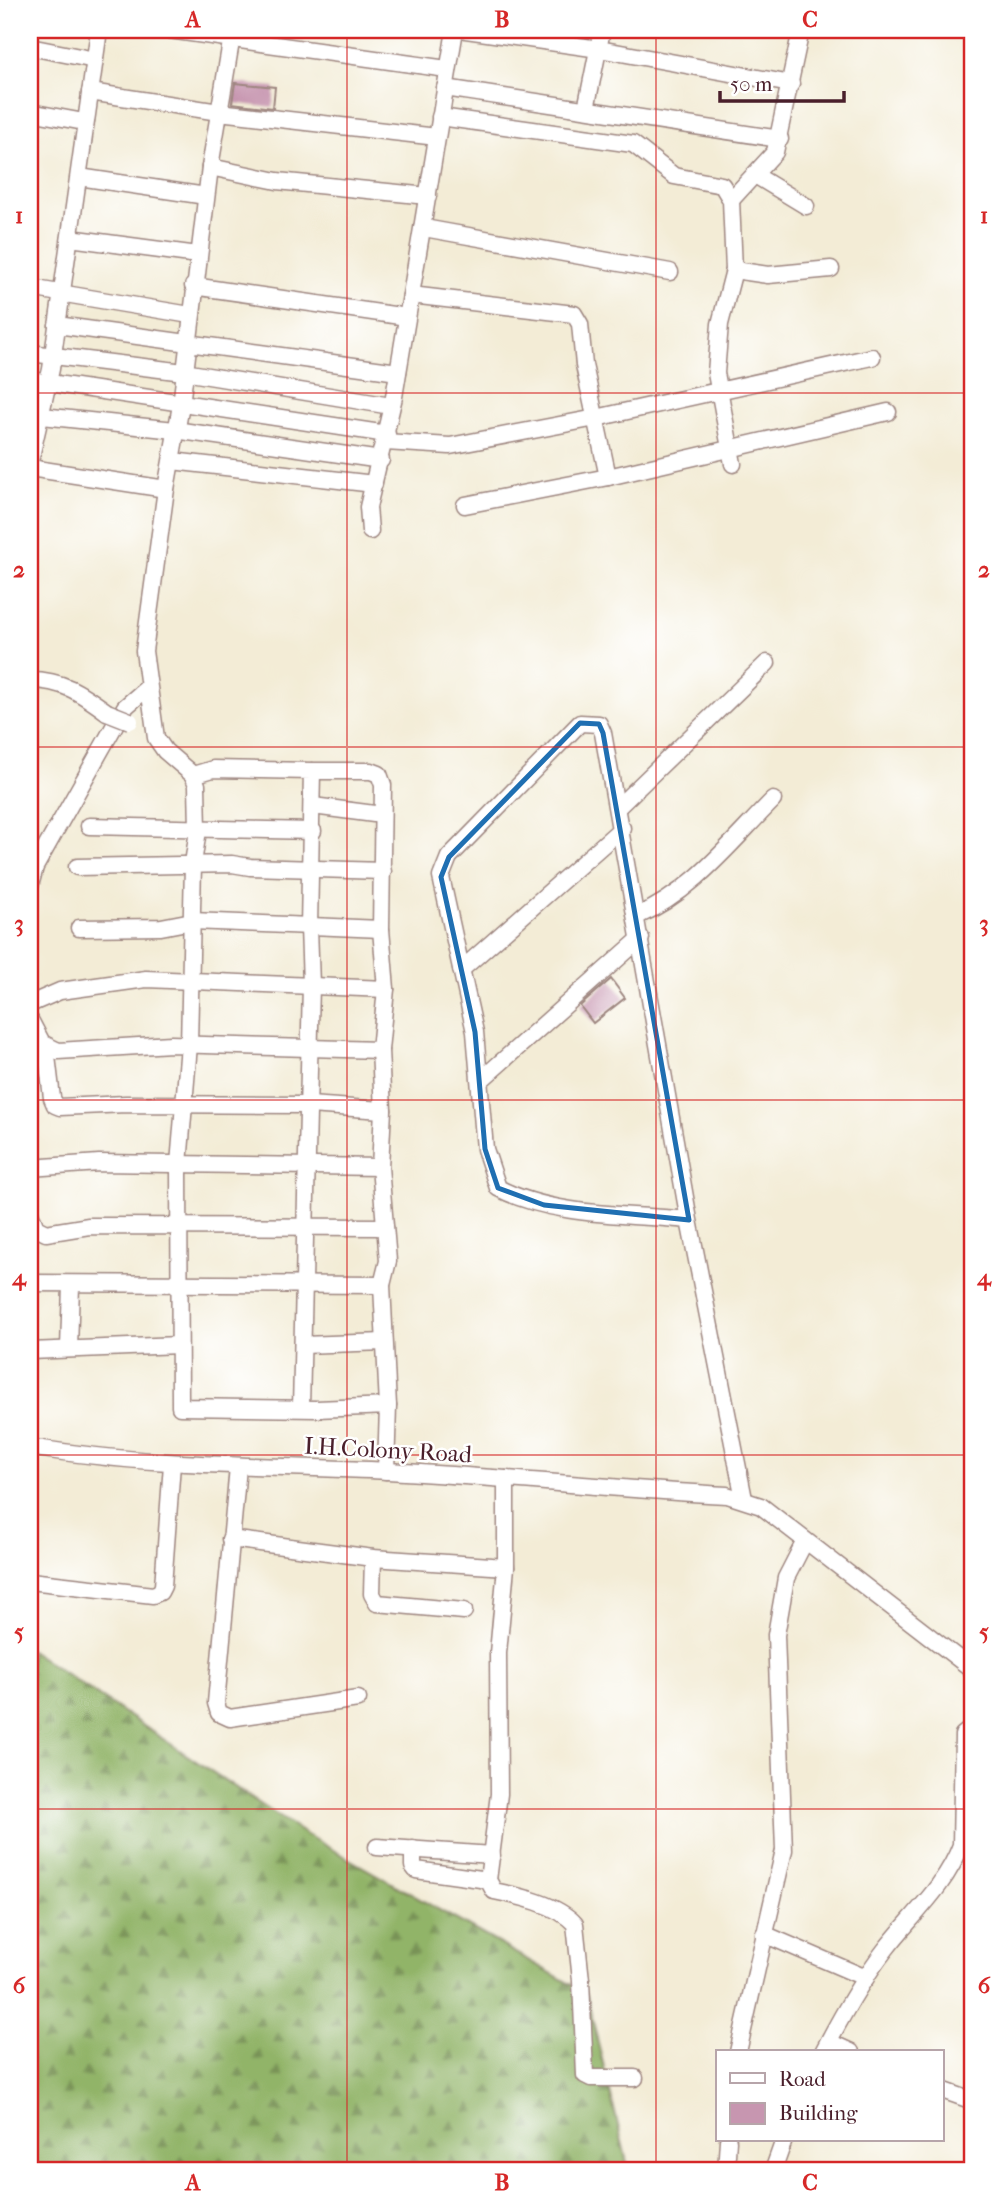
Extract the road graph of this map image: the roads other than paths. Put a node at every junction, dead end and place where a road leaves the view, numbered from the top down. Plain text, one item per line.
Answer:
1 (99, 30) edge
2 (169, 30) edge
3 (455, 30) edge
4 (466, 30) edge
5 (602, 30) edge
6 (800, 30) edge
7 (233, 33) edge
8 (30, 47) edge
9 (599, 48) junction
10 (95, 60) junction
11 (447, 69) junction
12 (791, 84) junction
13 (445, 88) junction
14 (90, 92) junction
15 (586, 109) junction
16 (30, 111) edge
17 (219, 113) junction
18 (440, 117) junction
19 (84, 122) junction
20 (437, 137) junction
21 (780, 139) junction
22 (210, 166) junction
23 (79, 177) junction
24 (761, 179) junction
25 (206, 196) junction
26 (428, 196) junction
27 (806, 206) dead end
28 (731, 209) junction
29 (424, 228) junction
30 (71, 238) junction
31 (198, 255) junction
32 (831, 269) dead end
33 (734, 270) junction
34 (670, 272) dead end
35 (193, 286) junction
36 (30, 288) edge
37 (61, 294) junction
38 (411, 295) junction
39 (190, 315) junction
40 (407, 317) junction
41 (57, 325) junction
42 (187, 343) junction
43 (30, 353) edge
44 (53, 357) junction
45 (872, 357) dead end
46 (184, 372) junction
47 (398, 372) junction
48 (30, 380) edge
49 (48, 383) junction
50 (719, 391) junction
51 (181, 402) junction
52 (391, 406) junction
53 (888, 412) dead end
54 (42, 416) junction
55 (596, 418) junction
56 (175, 430) junction
57 (386, 438) junction
58 (731, 456) junction
59 (381, 460) junction
60 (30, 461) edge
61 (172, 461) junction
62 (30, 468) edge
63 (608, 477) junction
64 (374, 484) junction
65 (166, 489) junction
66 (465, 505) dead end
67 (370, 531) dead end
68 (767, 663) dead end
69 (30, 680) edge
70 (146, 681) junction
71 (154, 723) junction
72 (312, 771) junction
73 (193, 775) junction
74 (773, 800) dead end
75 (313, 806) junction
76 (618, 807) junction
77 (382, 815) junction
78 (89, 826) dead end
79 (622, 828) junction
80 (198, 830) junction
81 (313, 831) junction
82 (193, 864) junction
83 (77, 867) dead end
84 (312, 867) junction
85 (383, 871) junction
86 (30, 886) edge
87 (637, 916) junction
88 (192, 920) junction
89 (309, 927) junction
90 (79, 928) dead end
91 (381, 929) junction
92 (641, 937) junction
93 (461, 970) junction
94 (191, 981) junction
95 (312, 985) junction
96 (386, 989) junction
97 (30, 1004) edge
98 (30, 1020) edge
99 (189, 1045) junction
100 (46, 1048) junction
101 (309, 1048) junction
102 (380, 1050) junction
103 (481, 1080) junction
104 (183, 1104) junction
105 (309, 1105) junction
106 (383, 1110) junction
107 (179, 1164) junction
108 (305, 1165) junction
109 (380, 1167) junction
110 (30, 1168) edge
111 (30, 1213) edge
112 (690, 1220) junction
113 (304, 1226) junction
114 (181, 1227) junction
115 (385, 1227) junction
116 (303, 1282) junction
117 (30, 1283) edge
118 (179, 1283) junction
119 (382, 1284) junction
120 (71, 1285) junction
121 (384, 1342) junction
122 (179, 1345) junction
123 (303, 1345) junction
124 (69, 1349) junction
125 (30, 1351) edge
126 (388, 1406) junction
127 (301, 1408) junction
128 (30, 1447) edge
129 (172, 1464) junction
130 (238, 1467) junction
131 (386, 1471) junction
132 (506, 1479) junction
133 (744, 1499) junction
134 (230, 1539) junction
135 (805, 1541) junction
136 (373, 1558) junction
137 (506, 1567) junction
138 (30, 1581) edge
139 (464, 1611) dead end
140 (973, 1670) edge
141 (358, 1699) dead end
142 (973, 1727) edge
143 (377, 1847) dead end
144 (413, 1849) junction
145 (492, 1855) junction
146 (488, 1880) junction
147 (764, 1934) junction
148 (866, 1978) junction
149 (826, 2047) edge
150 (738, 2050) edge
151 (635, 2078) dead end
152 (944, 2091) edge
153 (973, 2101) edge
154 (728, 2142) edge
155 (783, 2142) edge
156 (726, 2171) edge
157 (773, 2171) edge

1 - 10 street
2 - 7 street
3 - 11 street
4 - 9 street
5 - 9 street
6 - 12 street
7 - 11 street
7 - 17 street
8 - 10 street
9 - 12 street
9 - 15 street
10 - 14 street
11 - 13 street
12 - 21 street
13 - 15 street
13 - 18 street
14 - 17 street
14 - 19 street
15 - 21 street
16 - 19 street
17 - 20 street
17 - 22 street
18 - 20 street
18 - 28 street
19 - 23 street
20 - 26 street
21 - 24 street
22 - 25 street
22 - 26 street
23 - 25 street
23 - 30 street
24 - 27 street
24 - 28 street
25 - 31 street
26 - 29 street
28 - 33 street
29 - 34 street
29 - 38 street
30 - 31 street
30 - 37 street
31 - 35 street
32 - 33 street
33 - 50 street
35 - 39 street
35 - 40 street
36 - 37 street
37 - 39 street
37 - 41 street
38 - 40 street
38 - 55 street
39 - 42 street
40 - 47 street
41 - 42 street
41 - 44 street
42 - 46 street
42 - 47 street
43 - 44 street
44 - 46 street
44 - 49 street
45 - 50 street
46 - 51 street
46 - 52 street
47 - 52 street
48 - 49 street
49 - 51 street
49 - 54 street
50 - 55 street
50 - 58 street
51 - 56 street
51 - 57 street
52 - 57 street
53 - 58 street
54 - 56 street
54 - 60 street
55 - 57 street
55 - 63 street
56 - 59 street
56 - 61 street
57 - 59 street
58 - 63 street
59 - 64 street
61 - 64 street
61 - 65 street
62 - 65 street
63 - 66 street
64 - 67 street
65 - 70 street
68 - 76 street
69 - 71 street, bridge
70 - 71 street
70 - 86 street
71 - 73 street
72 - 73 street
72 - 75 street
72 - 77 street
73 - 80 street
74 - 87 street
75 - 77 street
75 - 81 street
76 - 79 street
76 - 93 street
77 - 85 street
78 - 80 street
79 - 87 street
79 - 93 street
80 - 81 street
80 - 82 street
81 - 84 street
82 - 83 street
82 - 84 street
82 - 88 street
84 - 85 street
84 - 89 street
85 - 91 street
87 - 92 street
88 - 89 street
88 - 90 street
88 - 94 street
89 - 91 street
89 - 95 street
91 - 96 street
92 - 103 street
92 - 112 street
93 - 103 street
94 - 95 street
94 - 97 street
94 - 99 street
95 - 96 street
95 - 101 street
96 - 102 street
98 - 100 street
99 - 100 street
99 - 101 street
99 - 104 street
100 - 104 street
101 - 102 street
101 - 105 street
102 - 106 street
103 - 112 street
104 - 105 street
104 - 107 street
105 - 106 street
105 - 108 street
106 - 109 street
107 - 108 street
107 - 110 street
107 - 114 street
108 - 109 street
108 - 113 street
109 - 115 street
111 - 114 street
112 - 133 street
113 - 114 street
113 - 115 street
113 - 116 street
114 - 118 street
115 - 119 street
116 - 118 street
116 - 119 street
116 - 123 street
117 - 120 street
118 - 120 street
118 - 122 street
119 - 121 street
120 - 124 street
121 - 123 street
121 - 126 street
122 - 124 street
122 - 127 street
123 - 127 street
124 - 125 street
126 - 127 street
126 - 131 street
128 - 129 street, I.H.Colony Road
129 - 130 street, I.H.Colony Road
129 - 138 street
130 - 131 street, I.H.Colony Road
130 - 134 street
131 - 132 street, I.H.Colony Road
132 - 133 street, I.H.Colony Road
132 - 137 street
133 - 135 street
134 - 136 street
134 - 141 street
135 - 140 street
135 - 147 street
136 - 137 street
136 - 139 street
137 - 145 street
142 - 148 street
143 - 144 street
144 - 145 street
144 - 146 street
145 - 146 street
146 - 151 street
147 - 148 street
147 - 150 street
148 - 149 street
152 - 153 street
154 - 156 street
155 - 157 street

